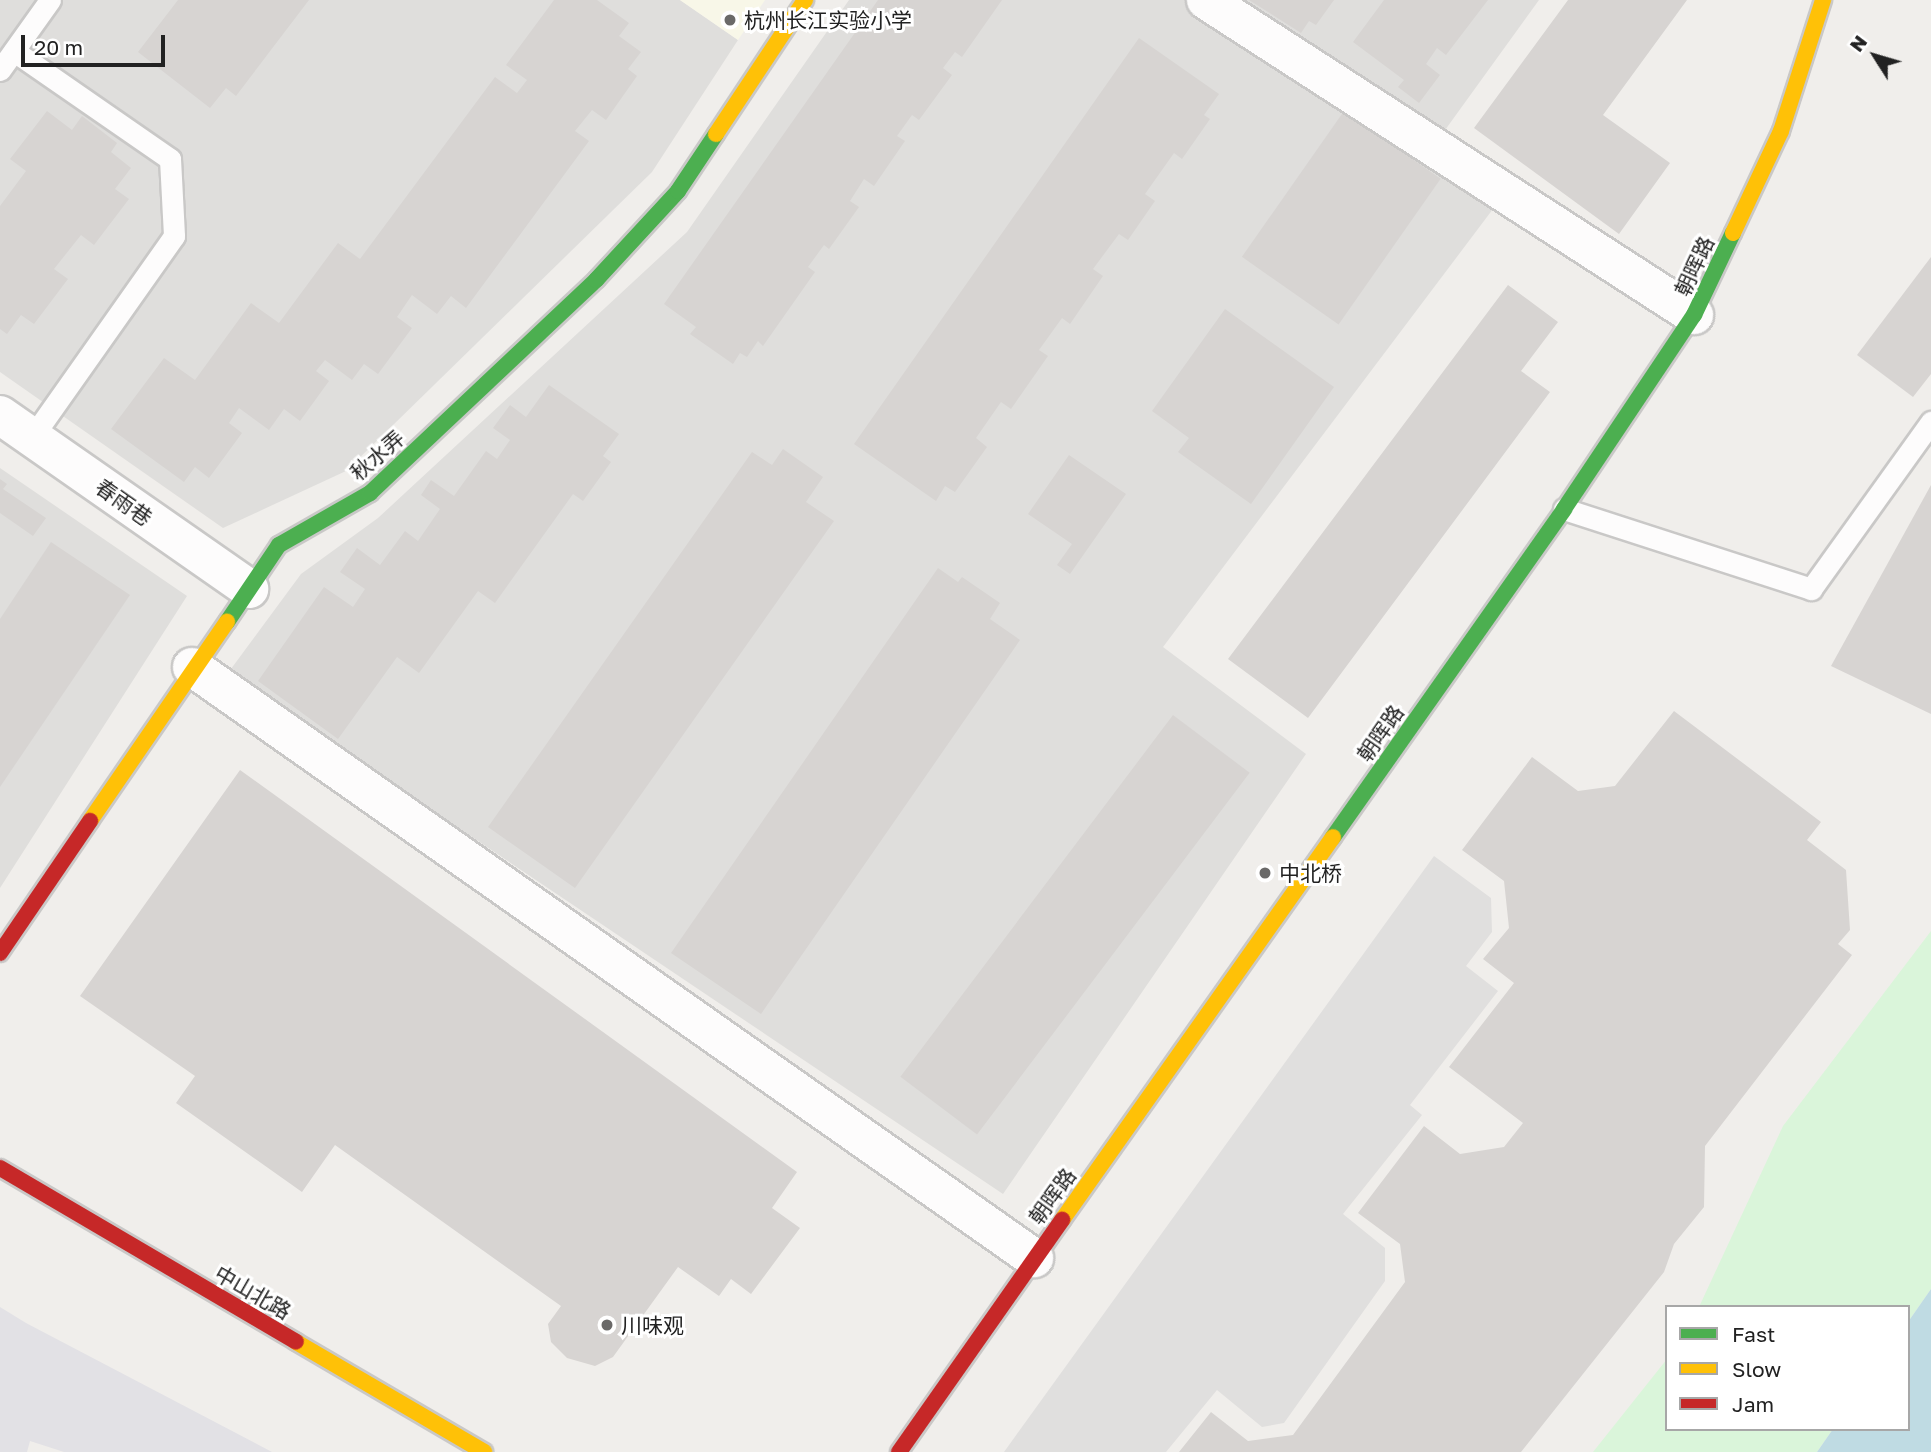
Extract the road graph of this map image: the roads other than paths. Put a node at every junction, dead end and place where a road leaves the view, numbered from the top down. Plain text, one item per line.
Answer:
1 (50, 0) edge
2 (805, 0) edge
3 (1206, 0) edge
4 (1823, 0) edge
5 (14, 51) junction
6 (0, 70) edge
7 (1694, 316) junction
8 (0, 415) edge
9 (1931, 422) edge
10 (32, 437) junction
11 (1564, 509) junction
12 (249, 589) junction
13 (192, 667) junction
14 (0, 953) edge
15 (0, 1168) edge
16 (1034, 1258) junction
17 (484, 1452) edge
18 (899, 1452) edge

1 - 5 lane
2 - 12 street, 秋水弄
3 - 7 street
4 - 7 street, 朝晖路
5 - 6 lane
5 - 10 lane
7 - 11 street, 朝晖路
8 - 10 street, 春雨巷
9 - 11 lane
10 - 12 street, 春雨巷
11 - 16 street, 朝晖路
12 - 13 street, 秋水弄
13 - 14 street, 秋水弄
13 - 16 street
15 - 17 street, 中山北路
16 - 18 street, 朝晖路

